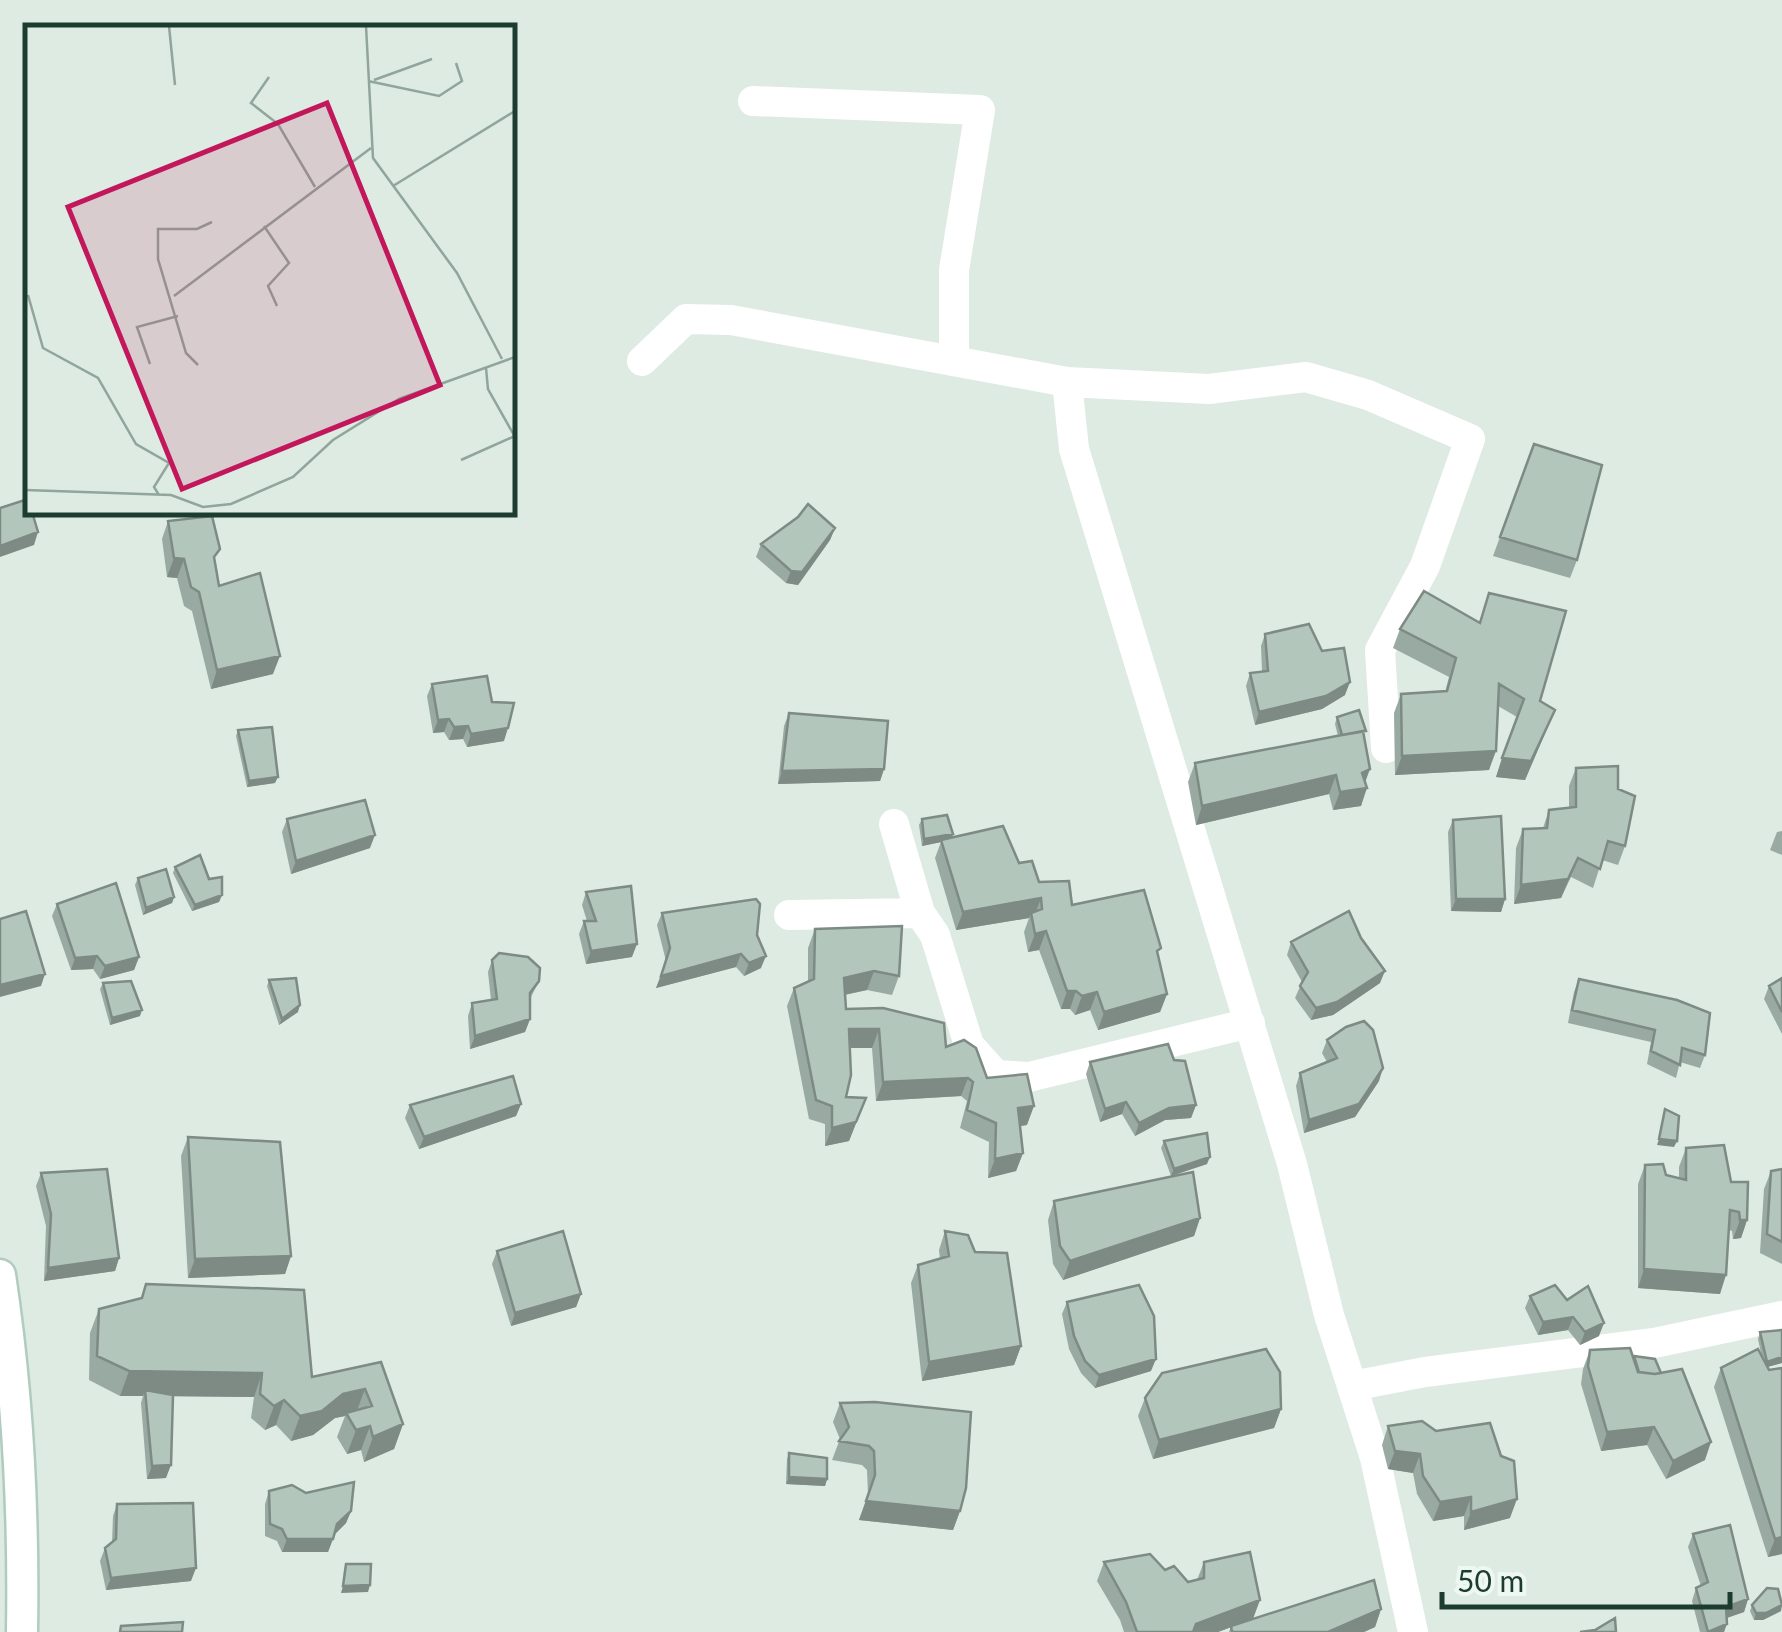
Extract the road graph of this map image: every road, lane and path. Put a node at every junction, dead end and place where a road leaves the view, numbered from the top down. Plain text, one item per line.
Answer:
1 (753, 101) dead end
2 (954, 360) junction
3 (642, 362) dead end
4 (1067, 382) junction
5 (1386, 748) dead end
6 (894, 824) dead end
7 (920, 913) junction
8 (788, 915) dead end
9 (1250, 1023) junction
10 (0, 1275) edge
11 (1782, 1316) edge
12 (1352, 1386) junction
13 (22, 1632) edge
14 (1413, 1632) edge

1 - 2 street
2 - 3 street
2 - 4 street
4 - 5 street
4 - 9 street
6 - 7 street
7 - 8 street
7 - 9 street
9 - 12 street
10 - 13 street
11 - 12 street
12 - 14 street

